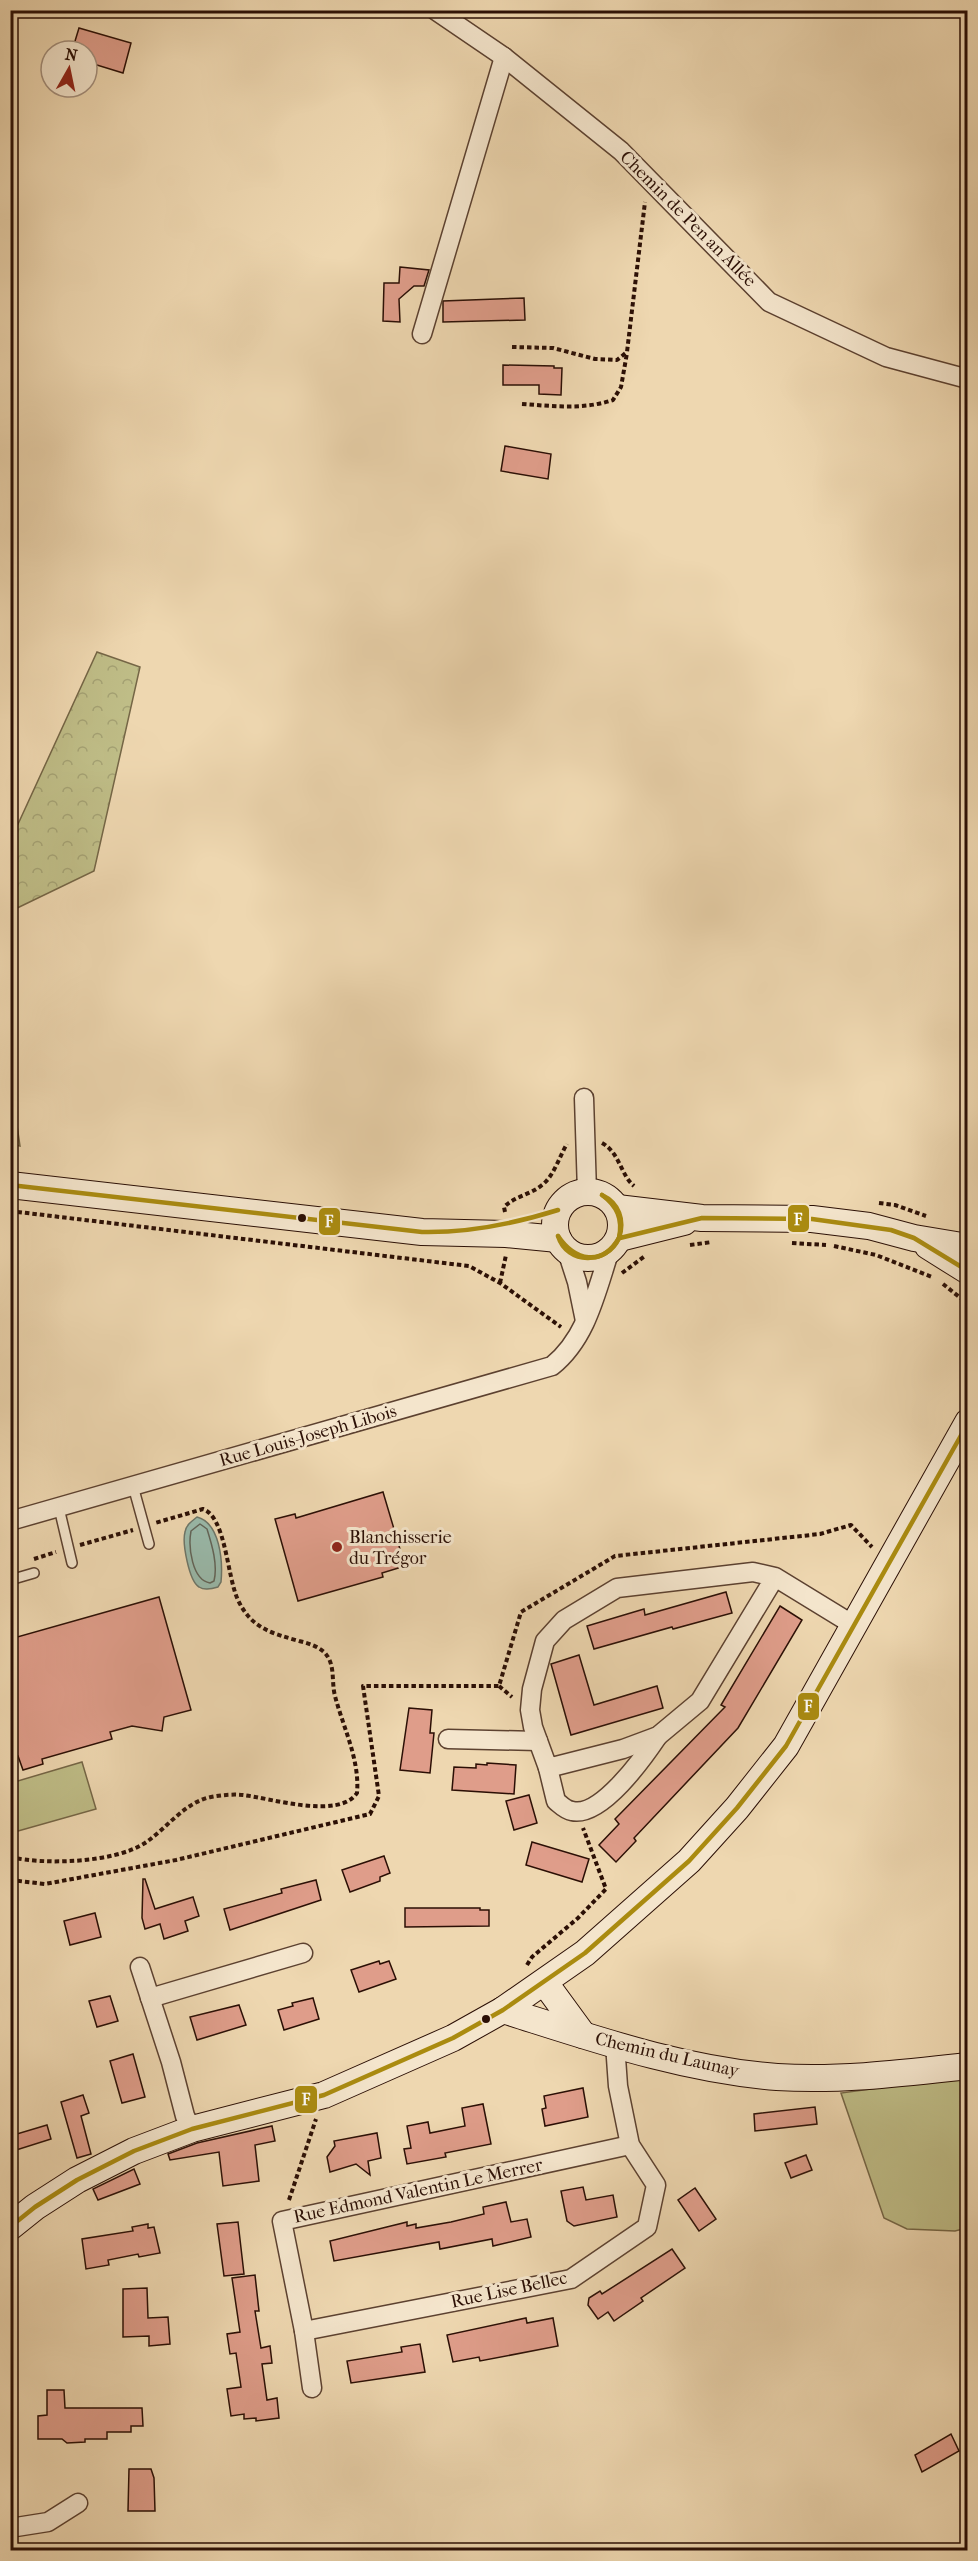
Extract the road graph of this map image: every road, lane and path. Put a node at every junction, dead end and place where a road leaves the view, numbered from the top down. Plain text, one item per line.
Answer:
1 (435, 10) edge
2 (504, 57) junction
3 (648, 178) junction
4 (422, 334) dead end
5 (512, 347) dead end
6 (627, 352) junction
7 (968, 379) edge
8 (522, 404) dead end
9 (584, 1098) dead end
10 (585, 1138) junction
11 (10, 1185) edge
12 (587, 1192) junction
13 (617, 1208) junction
14 (558, 1210) junction
15 (702, 1218) junction
16 (506, 1229) junction
17 (915, 1238) junction
18 (615, 1244) junction
19 (562, 1245) junction
20 (968, 1247) edge
21 (968, 1271) edge
22 (500, 1283) dead end
23 (585, 1321) junction
24 (968, 1422) edge
25 (133, 1486) junction
26 (59, 1508) junction
27 (10, 1521) edge
28 (144, 1527) junction
29 (148, 1544) dead end
30 (69, 1549) junction
31 (877, 1552) dead end
32 (30, 1560) dead end
33 (72, 1563) dead end
34 (34, 1573) dead end
35 (775, 1577) junction
36 (10, 1580) edge
37 (855, 1626) junction
38 (658, 1736) junction
39 (448, 1740) dead end
40 (538, 1741) junction
41 (548, 1767) junction
42 (573, 1812) junction
43 (10, 1857) edge
44 (10, 1880) edge
45 (303, 1953) dead end
46 (140, 1967) dead end
47 (535, 1978) junction
48 (150, 1998) junction
49 (503, 2010) junction
50 (583, 2035) junction
51 (615, 2044) junction
52 (968, 2066) edge
53 (324, 2095) junction
54 (192, 2129) junction
55 (630, 2145) junction
56 (282, 2221) junction
57 (10, 2227) edge
58 (304, 2331) junction
59 (312, 2388) dead end
60 (78, 2503) dead end
61 (10, 2528) edge

1 - 2 street, Chemin de Pen an Allée
2 - 3 street, Chemin de Pen an Allée
2 - 4 street
3 - 6 path
3 - 7 street, Chemin de Pen an Allée
5 - 6 path
6 - 8 path
9 - 10 street
10 - 12 street
10 - 16 path
11 - 16 street
12 - 13 street
12 - 14 street
13 - 15 street
13 - 18 street
14 - 16 street
14 - 19 street
15 - 17 street
15 - 18 street
16 - 19 street
16 - 22 path
17 - 20 street
17 - 21 street
18 - 19 street
18 - 23 street, Rue Louis-Joseph Libois
19 - 23 street
23 - 25 street, Rue Louis-Joseph Libois
24 - 37 street
25 - 26 street, Rue Louis-Joseph Libois
25 - 28 lane
26 - 27 street, Rue Louis-Joseph Libois
26 - 30 lane
28 - 29 lane
28 - 30 path
28 - 43 path
30 - 32 path
30 - 33 lane
31 - 44 path
34 - 36 lane
35 - 37 street
35 - 38 street
35 - 40 street
37 - 47 street
38 - 41 street
38 - 42 street
39 - 40 street
40 - 41 street
41 - 42 street
42 - 47 path
45 - 48 street
46 - 48 street
47 - 49 street
47 - 50 street
48 - 54 street
49 - 50 street, Chemin du Launay
49 - 53 street
50 - 51 street, Chemin du Launay
51 - 52 street, Chemin du Launay
51 - 55 street
53 - 54 street
53 - 56 path
54 - 57 street
55 - 56 street, Rue Edmond Valentin Le Merrer
55 - 58 street, Rue Lise Bellec
56 - 58 street, Rue Edmond Valentin Le Merrer
58 - 59 street, Rue Edmond Valentin Le Merrer
60 - 61 street

